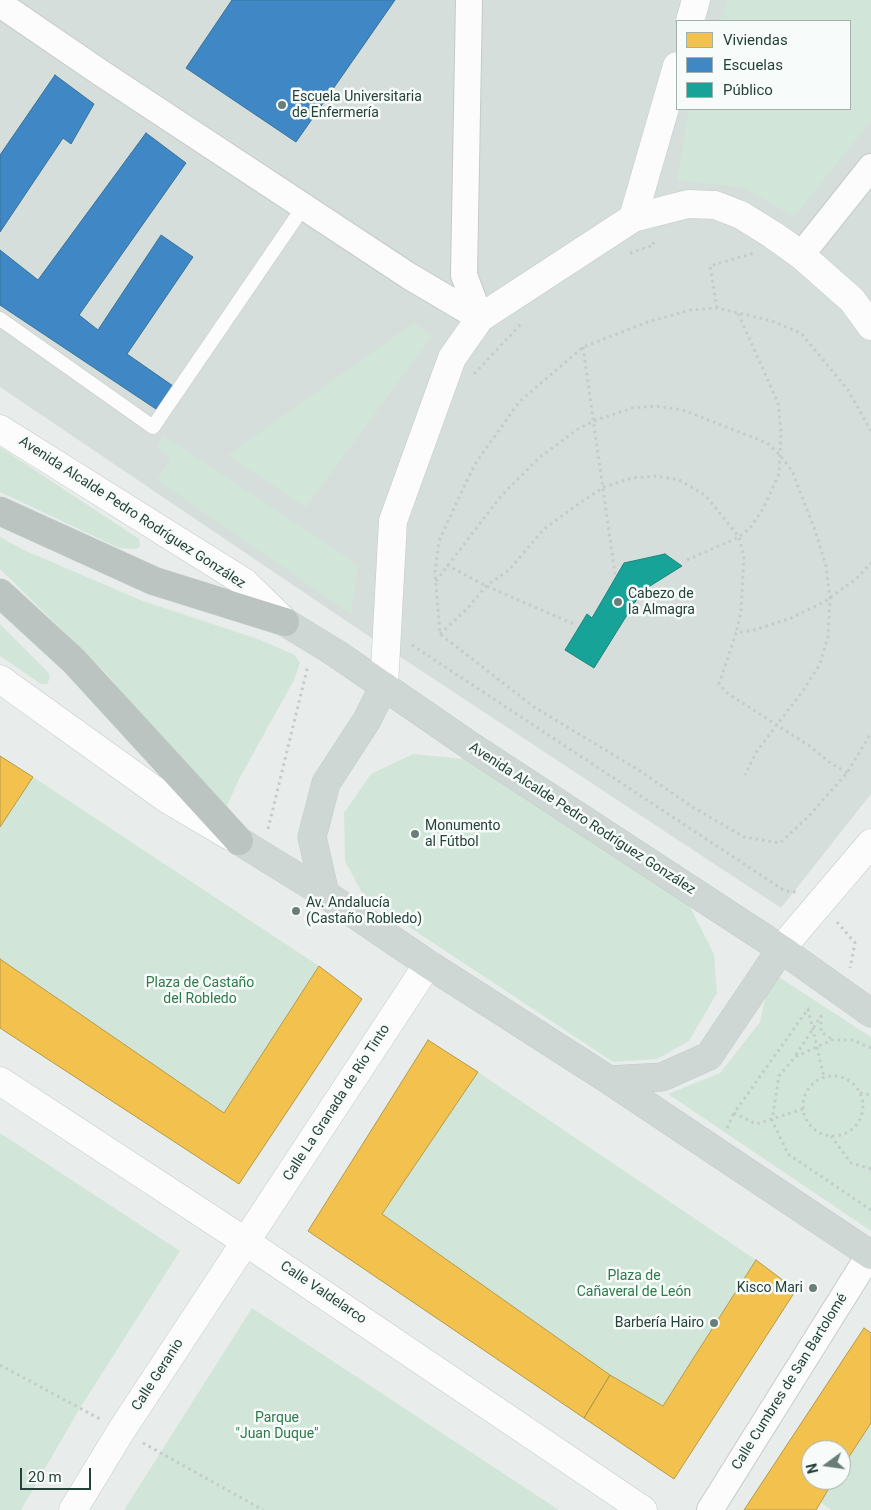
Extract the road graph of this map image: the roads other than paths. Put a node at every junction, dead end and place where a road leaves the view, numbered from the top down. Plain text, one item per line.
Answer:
1 (469, 0) edge
2 (696, 0) edge
3 (0, 4) edge
4 (690, 20) edge
5 (676, 71) edge
6 (870, 171) edge
7 (304, 206) junction
8 (646, 214) junction
9 (801, 255) junction
10 (480, 318) junction
11 (0, 319) edge
12 (871, 326) edge
13 (0, 429) edge
14 (0, 511) edge
15 (0, 593) edge
16 (285, 622) junction
17 (0, 679) edge
18 (384, 686) junction
19 (239, 841) junction
20 (871, 843) edge
21 (325, 894) junction
22 (781, 949) junction
23 (428, 964) junction
24 (871, 1013) edge
25 (609, 1080) junction
26 (0, 1081) edge
27 (246, 1242) junction
28 (871, 1255) edge
29 (73, 1510) edge
30 (643, 1510) edge
31 (710, 1510) edge

1 - 10 street
2 - 4 street
3 - 7 street
5 - 8 street
6 - 9 street
7 - 10 street
7 - 11 lane
8 - 9 street
8 - 10 street
9 - 12 street
10 - 18 street
13 - 16 street, Avenida Alcalde Pedro Rodríguez González
14 - 16 highway
15 - 19 highway
16 - 18 main road, Avenida Alcalde Pedro Rodríguez González
17 - 19 street
18 - 21 main road
18 - 22 main road, Avenida Alcalde Pedro Rodríguez González
19 - 21 main road
20 - 22 street
21 - 23 main road
22 - 24 main road, Avenida Alcalde Pedro Rodríguez González
22 - 25 main road
23 - 25 main road
23 - 27 street, Calle La Granada de Río Tinto
25 - 28 main road
26 - 27 street, Calle Valdelarco
27 - 29 street, Calle Geranio
27 - 30 street, Calle Valdelarco
28 - 31 street, Calle Cumbres de San Bartolomé

